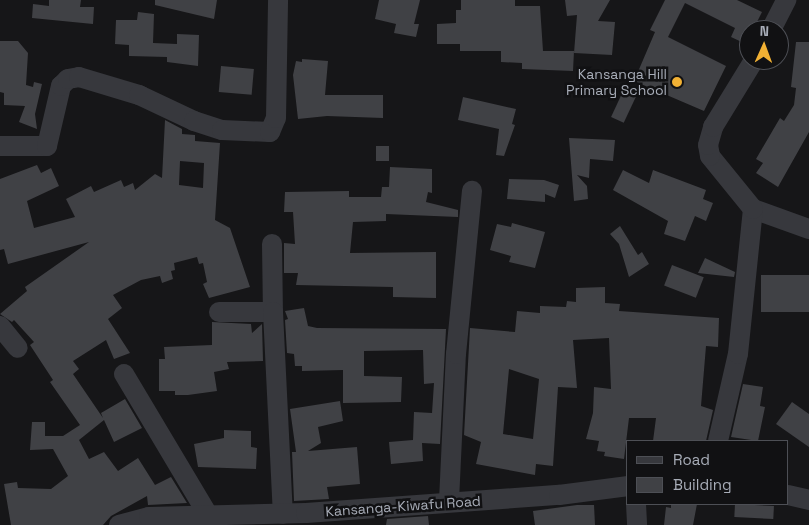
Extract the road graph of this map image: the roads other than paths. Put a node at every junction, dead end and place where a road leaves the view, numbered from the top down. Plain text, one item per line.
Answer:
1 (278, 0) edge
2 (786, 0) edge
3 (776, 20) edge
4 (748, 70) edge
5 (0, 146) edge
6 (472, 191) dead end
7 (753, 209) junction
8 (809, 229) edge
9 (272, 244) dead end
10 (219, 312) dead end
11 (273, 312) junction
12 (0, 326) edge
13 (18, 348) dead end
14 (124, 374) dead end
15 (718, 440) edge
16 (626, 486) edge
17 (789, 495) edge
18 (809, 500) edge
19 (449, 501) junction
20 (636, 505) edge
21 (283, 514) junction
22 (208, 515) junction
23 (307, 519) edge
24 (119, 525) edge
25 (637, 525) edge

1 - 5 street
2 - 3 street
4 - 7 street
6 - 19 street
7 - 8 street
7 - 15 street
9 - 11 street
10 - 11 street
11 - 21 street
12 - 13 street
14 - 22 street
16 - 19 street, Kansanga-Kiwafu Road
17 - 18 street
19 - 23 street, Kansanga-Kiwafu Road
20 - 25 street
21 - 22 street, Kansanga-Kiwafu Road
21 - 23 street, Kansanga-Kiwafu Road
22 - 24 street, Kansanga-Kiwafu Road

